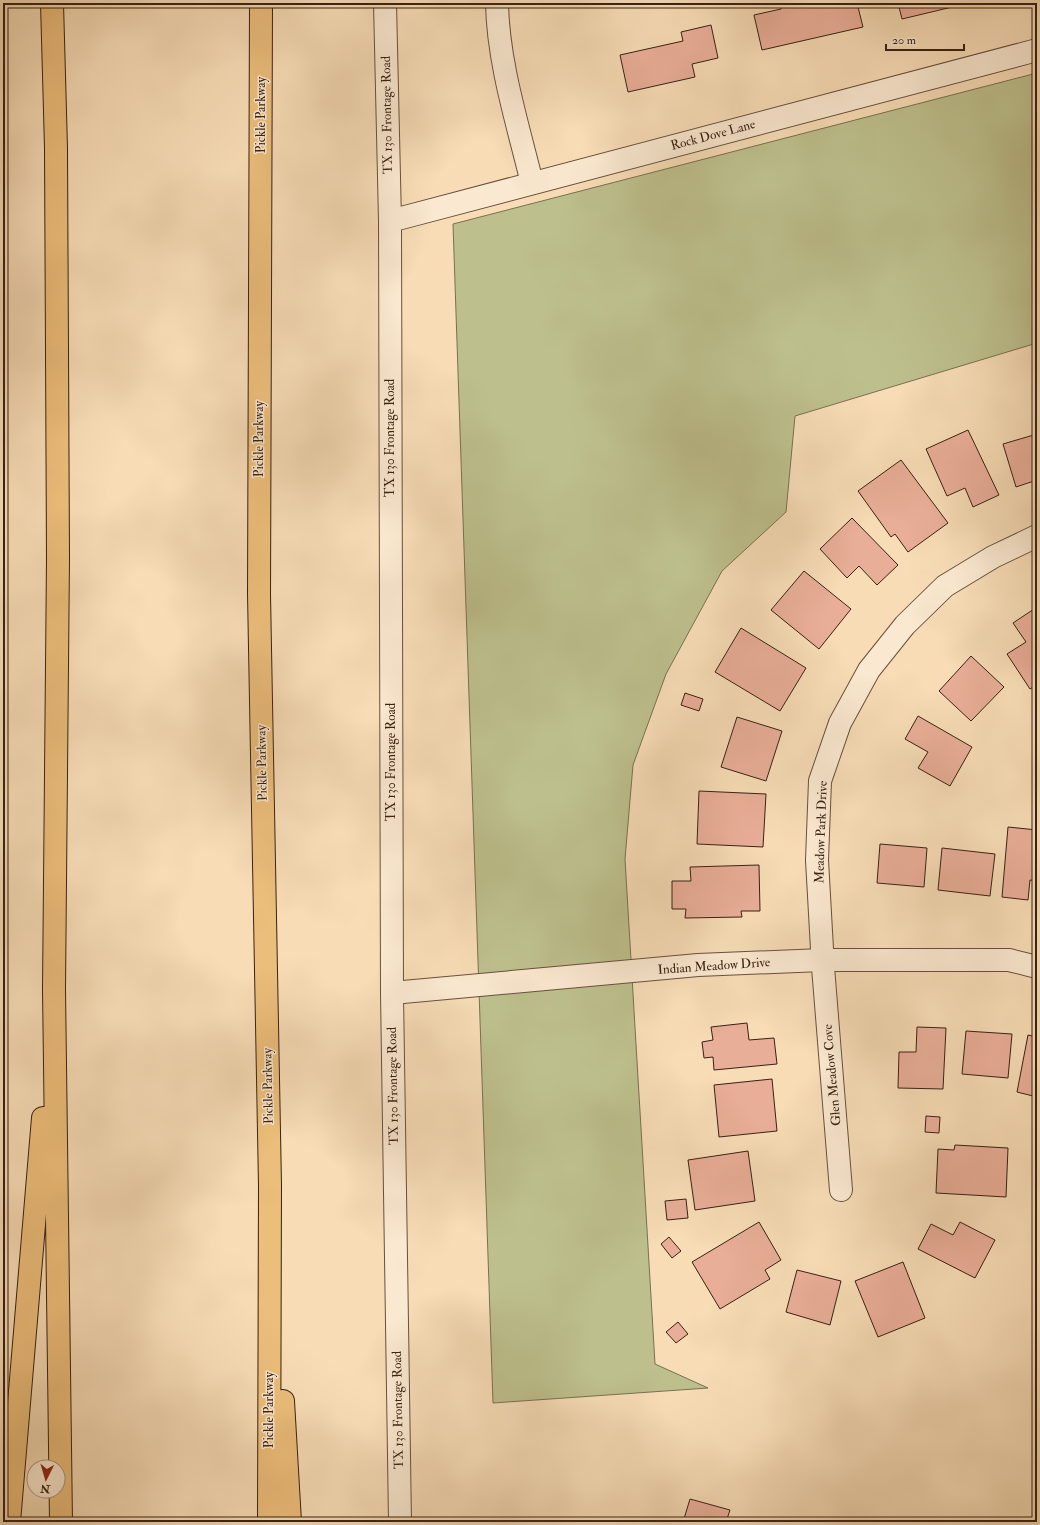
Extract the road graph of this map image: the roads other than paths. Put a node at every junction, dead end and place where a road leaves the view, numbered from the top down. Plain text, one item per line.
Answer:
1 (52, 3) edge
2 (261, 3) edge
3 (385, 3) edge
4 (497, 3) edge
5 (1037, 50) edge
6 (532, 183) junction
7 (390, 221) junction
8 (1037, 536) edge
9 (822, 960) junction
10 (1037, 967) edge
11 (54, 989) junction
12 (392, 993) junction
13 (270, 1186) junction
14 (841, 1190) dead end
15 (9, 1522) edge
16 (61, 1522) edge
17 (269, 1522) edge
18 (290, 1522) edge
19 (400, 1522) edge

1 - 11 highway
2 - 13 highway, Pickle Parkway
3 - 7 street, TX 130 Frontage Road
4 - 6 street
5 - 6 street, Rock Dove Lane
6 - 7 street, Rock Dove Lane
7 - 12 street, TX 130 Frontage Road
8 - 9 street, Meadow Park Drive
9 - 10 street, Indian Meadow Drive
9 - 12 street, Indian Meadow Drive
9 - 14 street, Glen Meadow Cove
11 - 15 highway
11 - 16 highway
12 - 19 street, TX 130 Frontage Road
13 - 17 highway, Pickle Parkway
13 - 18 highway

